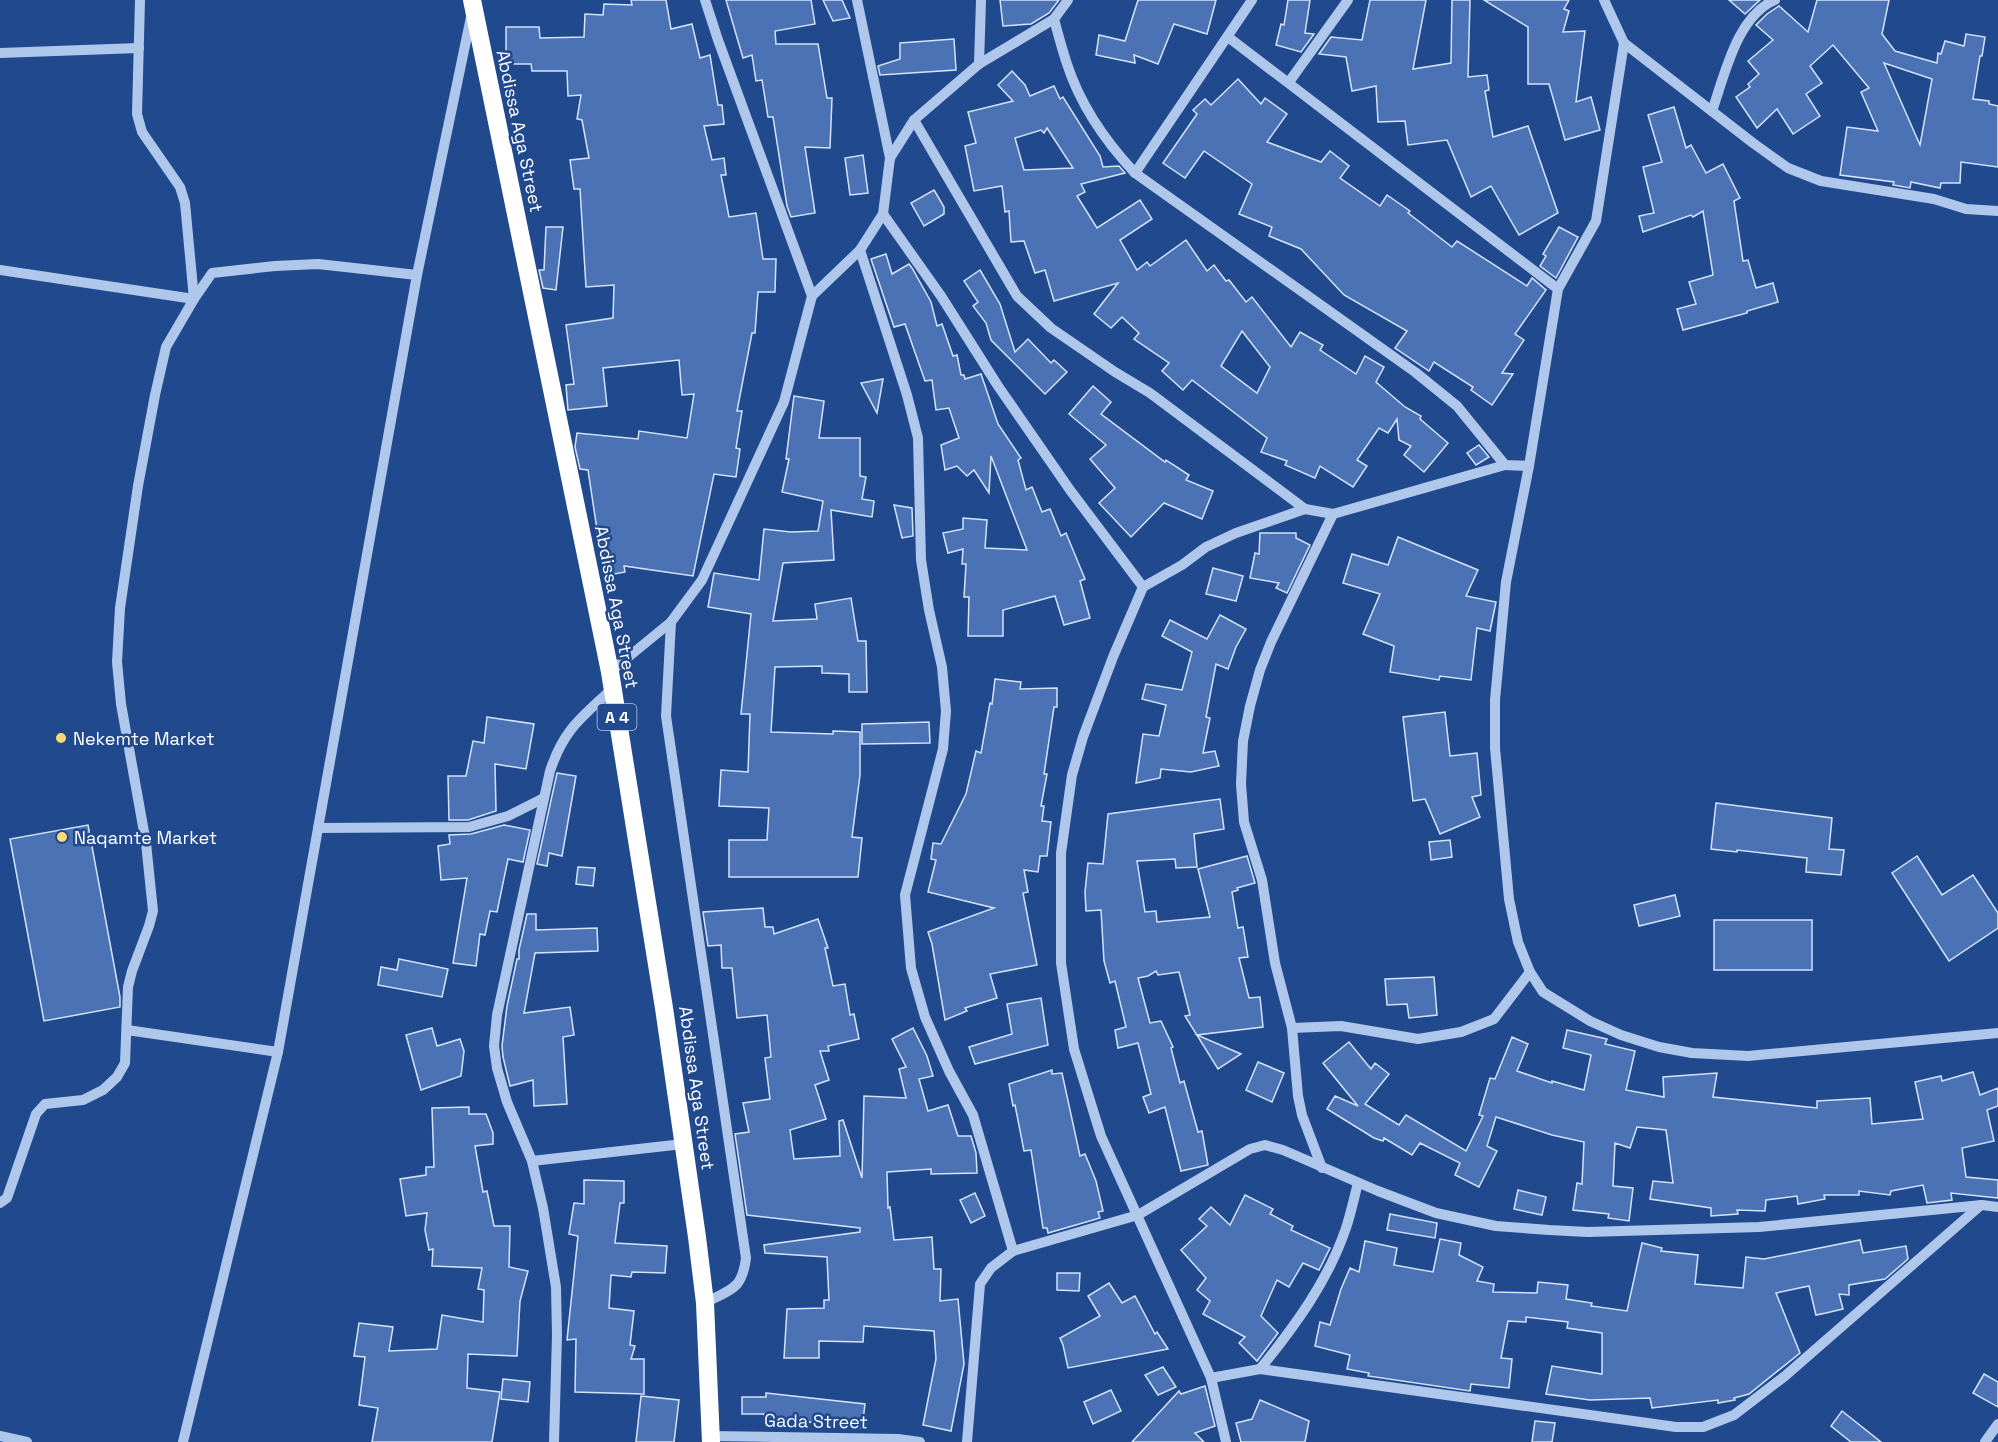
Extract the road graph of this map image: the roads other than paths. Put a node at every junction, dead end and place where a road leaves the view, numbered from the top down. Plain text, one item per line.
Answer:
1 (140, 0) edge
2 (705, 0) edge
3 (857, 0) edge
4 (981, 0) edge
5 (1068, 0) edge
6 (1252, 0) edge
7 (1348, 0) edge
8 (1604, 0) edge
9 (1775, 0) edge
10 (472, 4) edge
11 (1054, 19) junction
12 (1228, 37) junction
13 (1624, 43) junction
14 (139, 48) junction
15 (0, 53) edge
16 (979, 64) junction
17 (1288, 82) junction
18 (1712, 111) junction
19 (914, 120) junction
20 (890, 158) junction
21 (1135, 173) junction
22 (1998, 211) edge
23 (883, 214) junction
24 (860, 250) junction
25 (0, 270) edge
26 (417, 275) junction
27 (1558, 289) junction
28 (812, 296) junction
29 (194, 299) junction
30 (1505, 465) junction
31 (1529, 466) junction
32 (1305, 509) junction
33 (1333, 514) junction
34 (1143, 587) junction
35 (671, 622) junction
36 (611, 680) junction
37 (542, 799) junction
38 (318, 828) junction
39 (1530, 972) junction
40 (1292, 1028) junction
41 (127, 1030) junction
42 (1998, 1034) edge
43 (278, 1052) junction
44 (683, 1144) junction
45 (532, 1161) junction
46 (1322, 1168) junction
47 (1358, 1183) junction
48 (0, 1203) edge
49 (1982, 1205) junction
50 (1998, 1206) edge
51 (1138, 1215) junction
52 (1013, 1251) junction
53 (705, 1303) junction
54 (1260, 1369) junction
55 (1211, 1378) junction
56 (1998, 1424) edge
57 (0, 1436) edge
58 (711, 1439) edge
59 (897, 1440) edge
60 (27, 1442) edge
61 (183, 1442) edge
62 (554, 1442) edge
63 (920, 1442) edge
64 (967, 1442) edge
65 (1226, 1442) edge
66 (1985, 1442) edge

1 - 14 street
2 - 28 street
3 - 20 street
4 - 16 street
5 - 11 street
6 - 12 street
7 - 17 street
8 - 13 street
9 - 18 street
10 - 26 street
10 - 36 highway, Abdissa Aga Street / A 4
11 - 16 street
11 - 21 street
12 - 17 street
12 - 21 street
13 - 18 street
13 - 27 street
14 - 15 street
14 - 29 street
16 - 19 street
17 - 27 street
18 - 22 street
19 - 20 street
19 - 32 street
20 - 23 street
21 - 30 street
23 - 24 street
23 - 34 street
24 - 28 street
24 - 52 street
25 - 29 street
26 - 29 street
26 - 38 street
27 - 31 street
28 - 35 street
29 - 41 street
30 - 31 street
30 - 33 street
31 - 39 street
32 - 33 street
32 - 34 street
33 - 40 street
34 - 51 street
35 - 36 street
35 - 53 street
36 - 37 street
36 - 44 highway, Abdissa Aga Street / A 4
37 - 38 street
37 - 45 street
38 - 43 street
39 - 40 street
39 - 42 street
40 - 46 street
41 - 43 street
41 - 48 street
43 - 61 street
44 - 45 street
44 - 53 highway, Abdissa Aga Street / A 4
45 - 62 street
46 - 47 street
46 - 51 street
47 - 49 street
47 - 54 street
49 - 50 street
49 - 54 street
51 - 52 street
51 - 55 street
52 - 64 street
53 - 58 highway, Abdissa Aga Street / A 4
54 - 55 street
55 - 65 street
56 - 66 street
57 - 60 street
58 - 59 street, Gada Street
59 - 63 street, Gada Street

